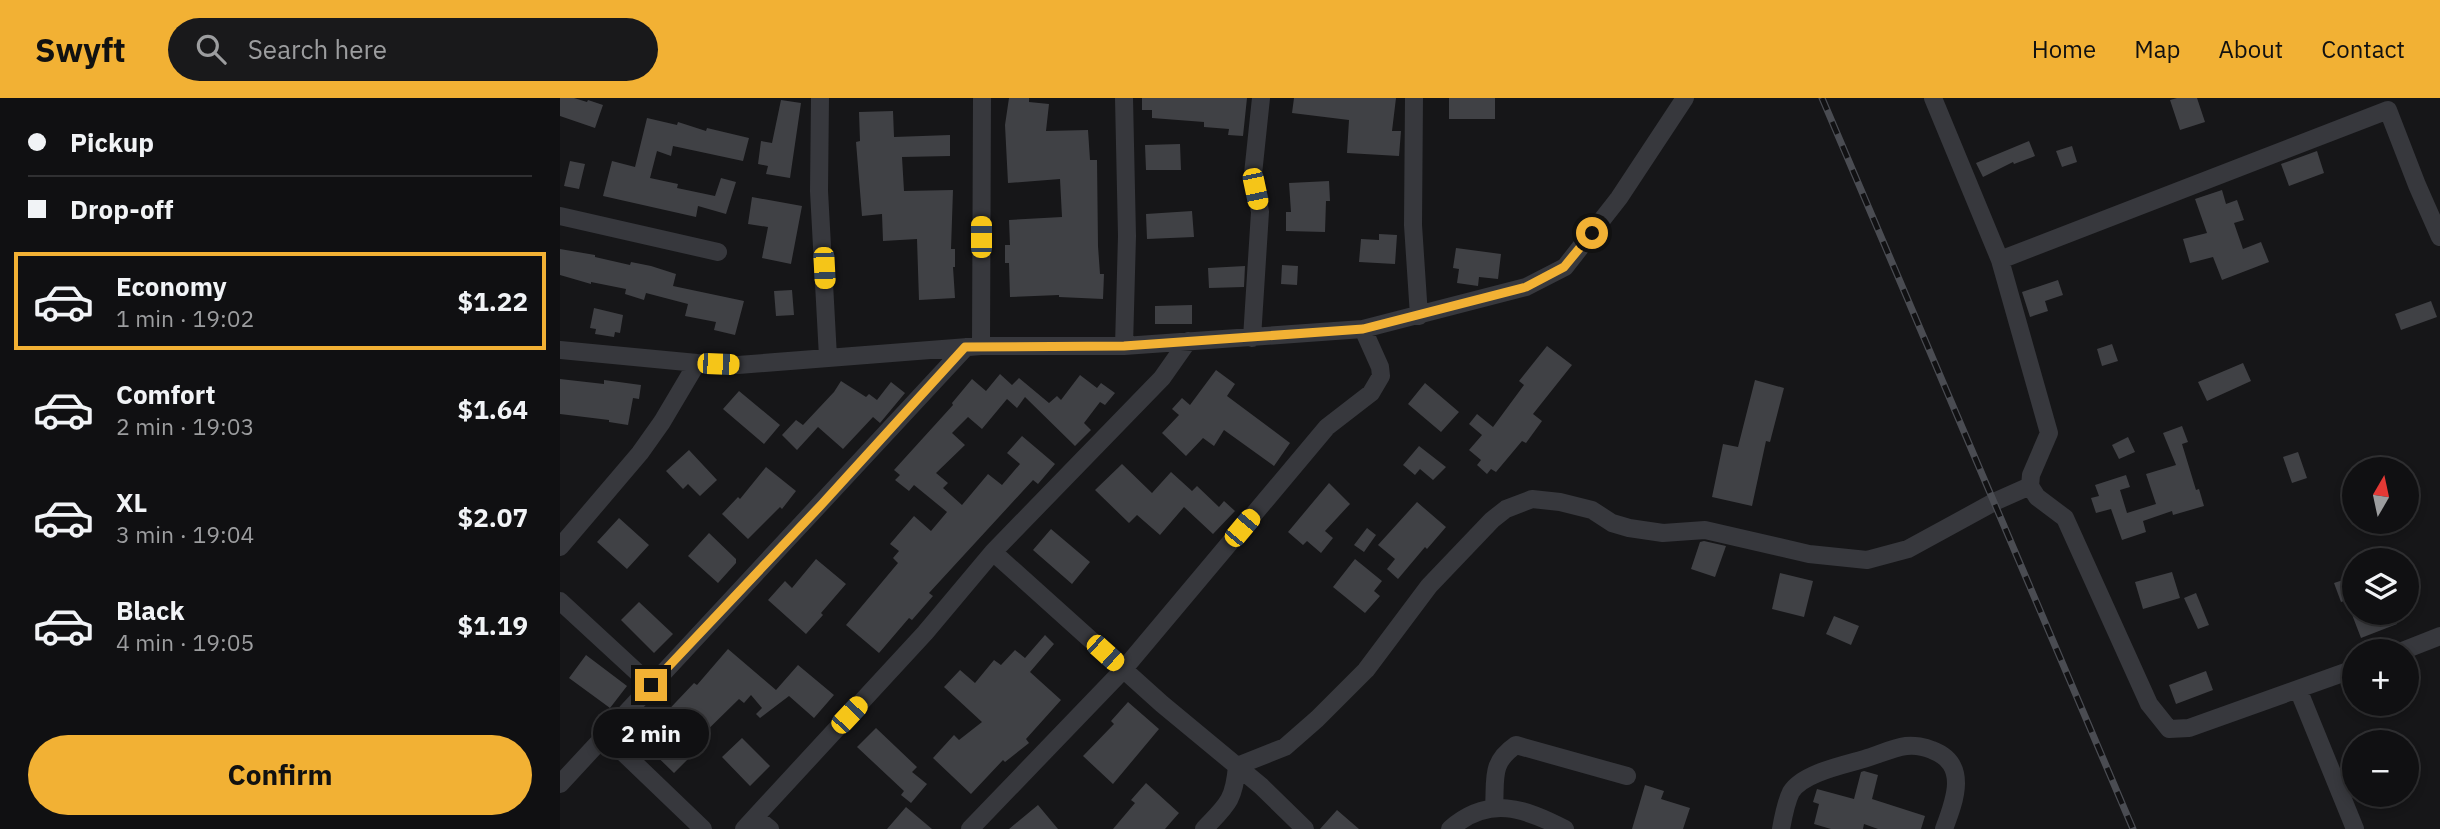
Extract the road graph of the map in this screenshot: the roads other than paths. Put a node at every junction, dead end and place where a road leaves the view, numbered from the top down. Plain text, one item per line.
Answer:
1 (820, 98) edge
2 (982, 98) edge
3 (1124, 98) edge
4 (1261, 98) edge
5 (1414, 98) edge
6 (1685, 98) edge
7 (1933, 98) edge
8 (2387, 104) edge
9 (560, 216) edge
10 (2440, 237) edge
11 (718, 252) dead end
12 (2000, 260) junction
13 (1419, 316) junction
14 (1363, 329) junction
15 (1252, 338) junction
16 (1188, 341) junction
17 (973, 346) junction
18 (1124, 346) junction
19 (560, 350) edge
20 (828, 357) junction
21 (697, 363) junction
22 (2030, 486) junction
23 (560, 547) edge
24 (993, 552) junction
25 (560, 601) edge
26 (2439, 640) edge
27 (2419, 646) edge
28 (1124, 670) junction
29 (2342, 673) edge
30 (651, 685) junction
31 (2298, 689) junction
32 (605, 735) junction
33 (1237, 766) junction
34 (1627, 776) dead end
35 (560, 784) edge
36 (1269, 794) junction
37 (1230, 802) junction
38 (1494, 808) junction
39 (749, 823) edge
40 (703, 829) edge
41 (770, 829) edge
42 (970, 829) edge
43 (1204, 829) edge
44 (1306, 829) edge
45 (1450, 829) edge
46 (1565, 829) edge
47 (1781, 829) edge
48 (1944, 829) edge
49 (2355, 829) edge

1 - 20 street
2 - 17 street
3 - 18 street
4 - 15 street
5 - 13 street
6 - 13 street
7 - 12 street
8 - 10 street
8 - 12 street
9 - 11 street
12 - 22 street
13 - 14 street
14 - 15 street
14 - 28 street
15 - 16 street
16 - 18 street
16 - 24 street
17 - 18 street
17 - 20 street
17 - 30 street
19 - 21 street
20 - 21 street
21 - 23 street
22 - 31 street
22 - 33 street
24 - 28 street
24 - 39 street
25 - 30 street
26 - 27 street
28 - 33 street
28 - 42 street
29 - 31 street
30 - 32 street
31 - 49 street
32 - 35 street
32 - 40 street
33 - 36 street
33 - 37 street
34 - 38 street
36 - 37 street
36 - 44 street
37 - 43 street
38 - 45 street
38 - 46 street
39 - 41 street
47 - 48 street

